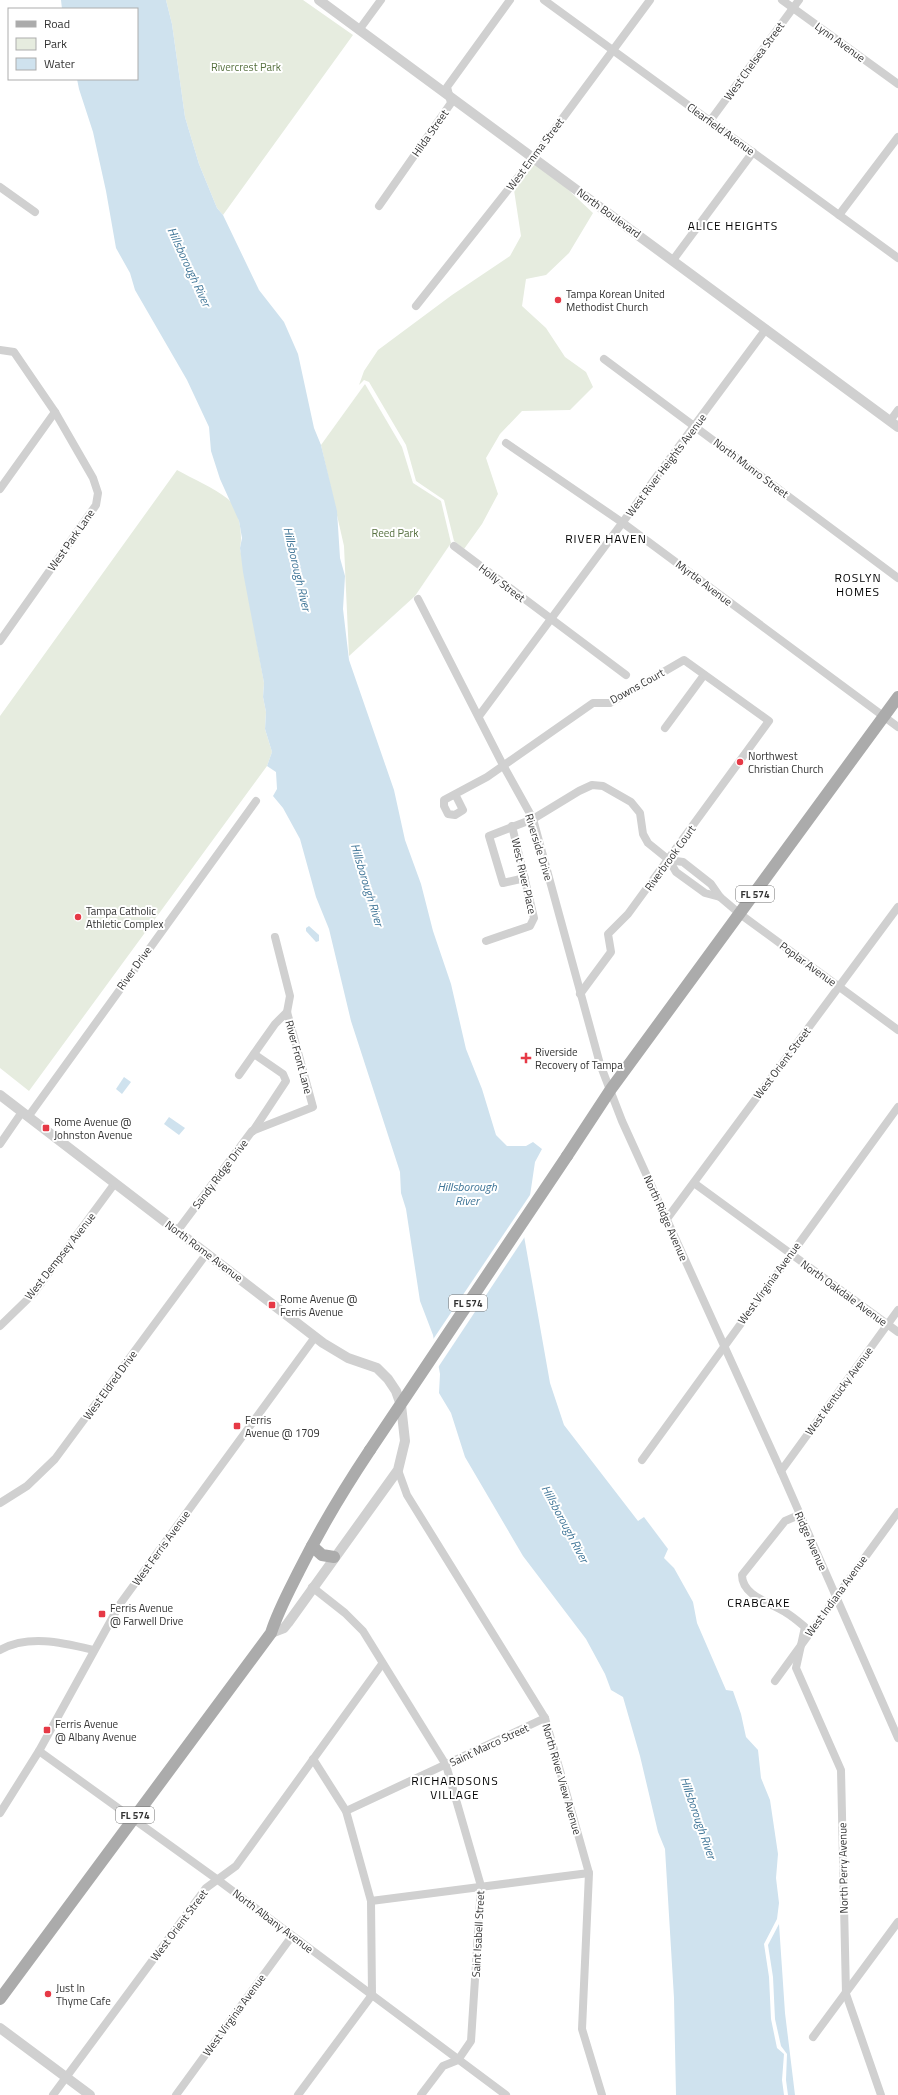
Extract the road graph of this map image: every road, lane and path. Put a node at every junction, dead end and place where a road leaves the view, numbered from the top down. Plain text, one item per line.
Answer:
1 (319, 0) edge
2 (381, 0) edge
3 (510, 0) edge
4 (544, 0) edge
5 (650, 0) edge
6 (782, 0) edge
7 (799, 0) edge
8 (793, 8) junction
9 (359, 30) junction
10 (613, 50) junction
11 (898, 84) edge
12 (449, 95) junction
13 (710, 121) junction
14 (898, 137) edge
15 (753, 152) junction
16 (534, 157) junction
17 (0, 187) edge
18 (379, 206) dead end
19 (35, 212) dead end
20 (839, 215) junction
21 (898, 258) edge
22 (674, 260) junction
23 (416, 306) dead end
24 (766, 329) junction
25 (0, 350) edge
26 (604, 359) dead end
27 (898, 410) edge
28 (55, 412) junction
29 (894, 424) edge
30 (695, 427) junction
31 (506, 443) dead end
32 (0, 489) edge
33 (623, 523) junction
34 (454, 546) dead end
35 (898, 578) edge
36 (418, 599) dead end
37 (551, 619) junction
38 (0, 641) edge
39 (626, 675) dead end
40 (704, 675) junction
41 (898, 697) edge
42 (479, 716) junction
43 (884, 717) junction
44 (769, 721) joint
45 (665, 728) dead end
46 (898, 728) edge
47 (503, 765) junction
48 (455, 794) dead end
49 (256, 801) dead end
50 (533, 819) junction
51 (512, 826) junction
52 (669, 860) junction
53 (525, 878) junction
54 (720, 897) junction
55 (898, 907) edge
56 (740, 914) junction
57 (275, 937) dead end
58 (486, 941) dead end
59 (839, 987) junction
60 (580, 994) junction
61 (287, 1012) junction
62 (898, 1030) edge
63 (254, 1054) junction
64 (239, 1075) dead end
65 (611, 1089) junction
66 (0, 1095) edge
67 (313, 1107) joint
68 (898, 1107) edge
69 (25, 1115) junction
70 (252, 1131) junction
71 (0, 1144) edge
72 (694, 1182) junction
73 (115, 1183) junction
74 (666, 1220) junction
75 (178, 1230) junction
76 (207, 1253) junction
77 (790, 1254) junction
78 (898, 1310) edge
79 (887, 1324) junction
80 (0, 1326) edge
81 (898, 1332) edge
82 (315, 1337) junction
83 (724, 1345) junction
84 (642, 1460) dead end
85 (398, 1470) junction
86 (781, 1471) junction
87 (0, 1503) edge
88 (898, 1512) edge
89 (799, 1515) junction
90 (312, 1546) junction
91 (334, 1557) junction
92 (312, 1587) junction
93 (836, 1597) junction
94 (272, 1632) junction
95 (802, 1644) junction
96 (0, 1650) edge
97 (94, 1650) junction
98 (382, 1664) junction
99 (775, 1681) dead end
100 (545, 1718) junction
101 (898, 1718) edge
102 (892, 1725) junction
103 (898, 1738) edge
104 (39, 1751) junction
105 (313, 1759) junction
106 (446, 1765) junction
107 (346, 1811) junction
108 (0, 1813) edge
109 (133, 1818) junction
110 (589, 1873) junction
111 (218, 1880) junction
112 (480, 1886) junction
113 (371, 1901) junction
114 (898, 1922) edge
115 (292, 1936) junction
116 (846, 1994) junction
117 (372, 1995) junction
118 (0, 1999) edge
119 (0, 2028) edge
120 (813, 2038) dead end
121 (458, 2060) junction
122 (66, 2077) junction
123 (53, 2095) edge
124 (90, 2095) edge
125 (176, 2095) edge
126 (298, 2095) edge
127 (421, 2095) edge
128 (506, 2095) edge
129 (602, 2095) edge
130 (881, 2095) edge

1 - 9 street, North Boulevard
2 - 9 street
3 - 12 street, Hilda Street
4 - 10 street, Clearfield Avenue
5 - 10 street, West Emma Street
6 - 8 street, Lynn Avenue
7 - 8 street, West Chelsea Street
8 - 11 street, Lynn Avenue
8 - 13 street, West Chelsea Street
9 - 12 street, North Boulevard
10 - 13 street, Clearfield Avenue
10 - 16 street, West Emma Street
12 - 16 street, North Boulevard
12 - 18 street, Hilda Street
13 - 15 street, Clearfield Avenue
14 - 20 street
15 - 20 street, Clearfield Avenue
15 - 22 street
16 - 22 street, North Boulevard
16 - 23 street, West Emma Street
17 - 19 street
20 - 21 street, Clearfield Avenue
22 - 24 street, North Boulevard
24 - 29 street, North Boulevard
24 - 30 street, West River Heights Avenue
25 - 28 street, West Park Lane
26 - 30 street, North Munro Street
27 - 29 street
28 - 32 street
28 - 38 street, West Park Lane
30 - 33 street, West River Heights Avenue
30 - 35 street, North Munro Street
31 - 33 street, Myrtle Avenue
33 - 37 street, West River Heights Avenue
33 - 43 street, Myrtle Avenue
34 - 37 street, Holly Street
36 - 42 street, Riverside Drive
37 - 39 street, Holly Street
37 - 42 street, West River Heights Avenue
40 - 44 street, Downs Court
40 - 45 street
40 - 47 street, Downs Court
41 - 43 main road, FL 574
42 - 47 street, Riverside Drive
43 - 46 street, Myrtle Avenue
43 - 56 main road, FL 574
44 - 52 street, Riverbrook Court
47 - 48 street
47 - 50 street, Riverside Drive
49 - 69 street, River Drive
50 - 51 street, Poplar Avenue
50 - 52 street, Poplar Avenue
50 - 60 street, Riverside Drive
51 - 53 street, West River Place
51 - 53 street, Poplar Avenue
52 - 54 street, Poplar Avenue
52 - 54 street, Poplar Avenue
52 - 60 street, Riverbrook Court
53 - 58 street, West River Place
54 - 56 street, Poplar Avenue
55 - 59 street, West Orient Street
56 - 59 street, Poplar Avenue
56 - 65 main road, FL 574
57 - 61 street, River Front Lane
59 - 62 street, Poplar Avenue
59 - 72 street, West Orient Street
60 - 65 street, Riverside Drive
61 - 63 street
61 - 67 street, River Front Lane
63 - 64 street
63 - 70 street
65 - 74 street, North Ridge Avenue
65 - 90 main road, FL 574, bridge
66 - 69 street, North Rome Avenue
67 - 70 street, Sandy Ridge Drive
68 - 77 street, West Virginia Avenue
69 - 71 street, River Drive
69 - 73 street, North Rome Avenue
70 - 75 street, Sandy Ridge Drive
72 - 74 street, West Orient Street
72 - 77 street, North Oakdale Avenue
73 - 75 street, North Rome Avenue
73 - 80 street, West Dempsey Avenue
74 - 83 street, North Ridge Avenue
75 - 76 street, North Rome Avenue
76 - 82 street, North Rome Avenue
76 - 87 street, West Eldred Drive
77 - 79 street, North Oakdale Avenue
77 - 83 street, West Virginia Avenue
78 - 79 street, West Kentucky Avenue
79 - 81 street, North Oakdale Avenue
79 - 86 street, West Kentucky Avenue
82 - 85 street, North Rome Avenue
82 - 97 street, West Ferris Avenue
83 - 84 street, West Virginia Avenue
83 - 86 street, Ridge Avenue
85 - 91 street
85 - 100 street, North River View Avenue
86 - 89 street, Ridge Avenue
88 - 93 street, West Indiana Avenue
89 - 93 street, Ridge Avenue
89 - 95 street
90 - 91 main road
90 - 94 main road, FL 574
91 - 92 street
92 - 94 street
92 - 98 street, Saint Isabell Street
93 - 95 street, West Indiana Avenue
93 - 102 street, Ridge Avenue
94 - 109 main road, FL 574
95 - 99 street, West Indiana Avenue
95 - 116 street, North Perry Avenue
96 - 97 street
97 - 104 street, West Ferris Avenue
98 - 105 street, West Orient Street
98 - 106 street, Saint Isabell Street
100 - 106 street, Saint Marco Street
100 - 110 street, North River View Avenue
101 - 102 street
102 - 103 street, Ridge Avenue
104 - 108 street, West Ferris Avenue
104 - 109 street, North Albany Avenue
105 - 107 street
105 - 111 street, West Orient Street
106 - 107 street, Saint Marco Street
106 - 112 street, Saint Isabell Street
107 - 113 street
109 - 111 street, North Albany Avenue
109 - 118 main road, FL 574
110 - 112 street
110 - 129 street, North River View Avenue
111 - 115 street, North Albany Avenue
111 - 122 street, West Orient Street
112 - 113 street
112 - 121 street, Saint Isabell Street
113 - 117 street
114 - 116 street
115 - 117 street, North Albany Avenue
115 - 125 street, West Virginia Avenue
116 - 120 street
116 - 130 street, North Perry Avenue
117 - 121 street, North Albany Avenue
117 - 126 street
119 - 122 street
121 - 127 street, Saint Isabell Street
121 - 128 street, North Albany Avenue
122 - 123 street, West Orient Street
122 - 124 street

